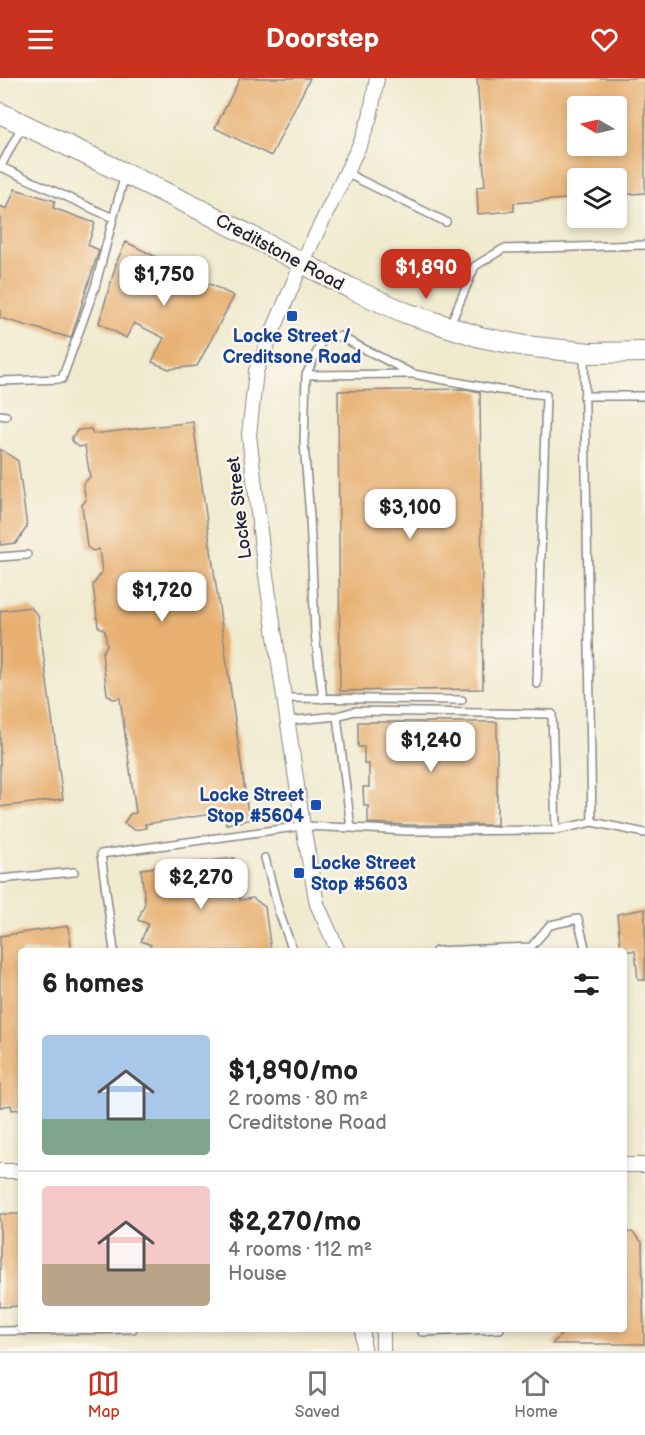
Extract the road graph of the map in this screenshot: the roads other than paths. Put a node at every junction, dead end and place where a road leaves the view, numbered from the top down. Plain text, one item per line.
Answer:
1 (377, 78) edge
2 (0, 113) edge
3 (24, 124) junction
4 (0, 167) edge
5 (125, 173) junction
6 (346, 173) junction
7 (113, 218) junction
8 (446, 222) dead end
9 (645, 245) edge
10 (302, 263) junction
11 (448, 327) junction
12 (584, 352) junction
13 (645, 352) edge
14 (413, 374) junction
15 (306, 375) junction
16 (0, 381) edge
17 (584, 396) junction
18 (645, 396) edge
19 (27, 555) dead end
20 (0, 557) edge
21 (537, 684) dead end
22 (284, 698) junction
23 (323, 699) junction
24 (462, 700) dead end
25 (337, 716) junction
26 (287, 721) junction
27 (592, 822) junction
28 (303, 826) junction
29 (351, 828) junction
30 (556, 830) junction
31 (645, 833) edge
32 (265, 858) dead end
33 (74, 872) dead end
34 (0, 879) edge
35 (114, 948) edge
36 (292, 948) edge
37 (337, 948) edge
38 (507, 948) edge
39 (585, 948) edge
40 (627, 1165) edge
41 (645, 1165) edge
42 (0, 1171) edge
43 (18, 1171) edge
44 (0, 1330) edge
45 (18, 1330) edge
46 (363, 1332) edge
47 (383, 1332) edge
48 (363, 1351) edge
49 (383, 1351) edge

1 - 6 street, Locke Street
2 - 3 street, Creditstone Road
3 - 4 lane
3 - 5 street, Creditstone Road
4 - 7 lane
5 - 7 lane
5 - 10 street, Creditstone Road
6 - 8 lane
6 - 10 street, Locke Street
7 - 16 lane
9 - 11 lane
10 - 11 street, Creditstone Road
10 - 22 street, Locke Street
11 - 12 street, Creditstone Road
12 - 13 street, Creditstone Road
12 - 17 lane
14 - 15 lane
14 - 15 lane
14 - 21 lane
15 - 23 lane
17 - 18 lane
17 - 27 lane
19 - 20 lane
22 - 23 lane
22 - 26 street, Locke Street
23 - 24 lane
25 - 26 lane
25 - 29 lane
25 - 30 lane
26 - 28 street, Locke Street
27 - 30 lane
27 - 31 lane
28 - 29 lane
28 - 35 lane
28 - 37 street, Locke Street
29 - 30 lane
32 - 36 lane
33 - 34 lane
38 - 39 lane
40 - 41 street
42 - 43 street
44 - 45 lane
46 - 48 street
47 - 49 street

